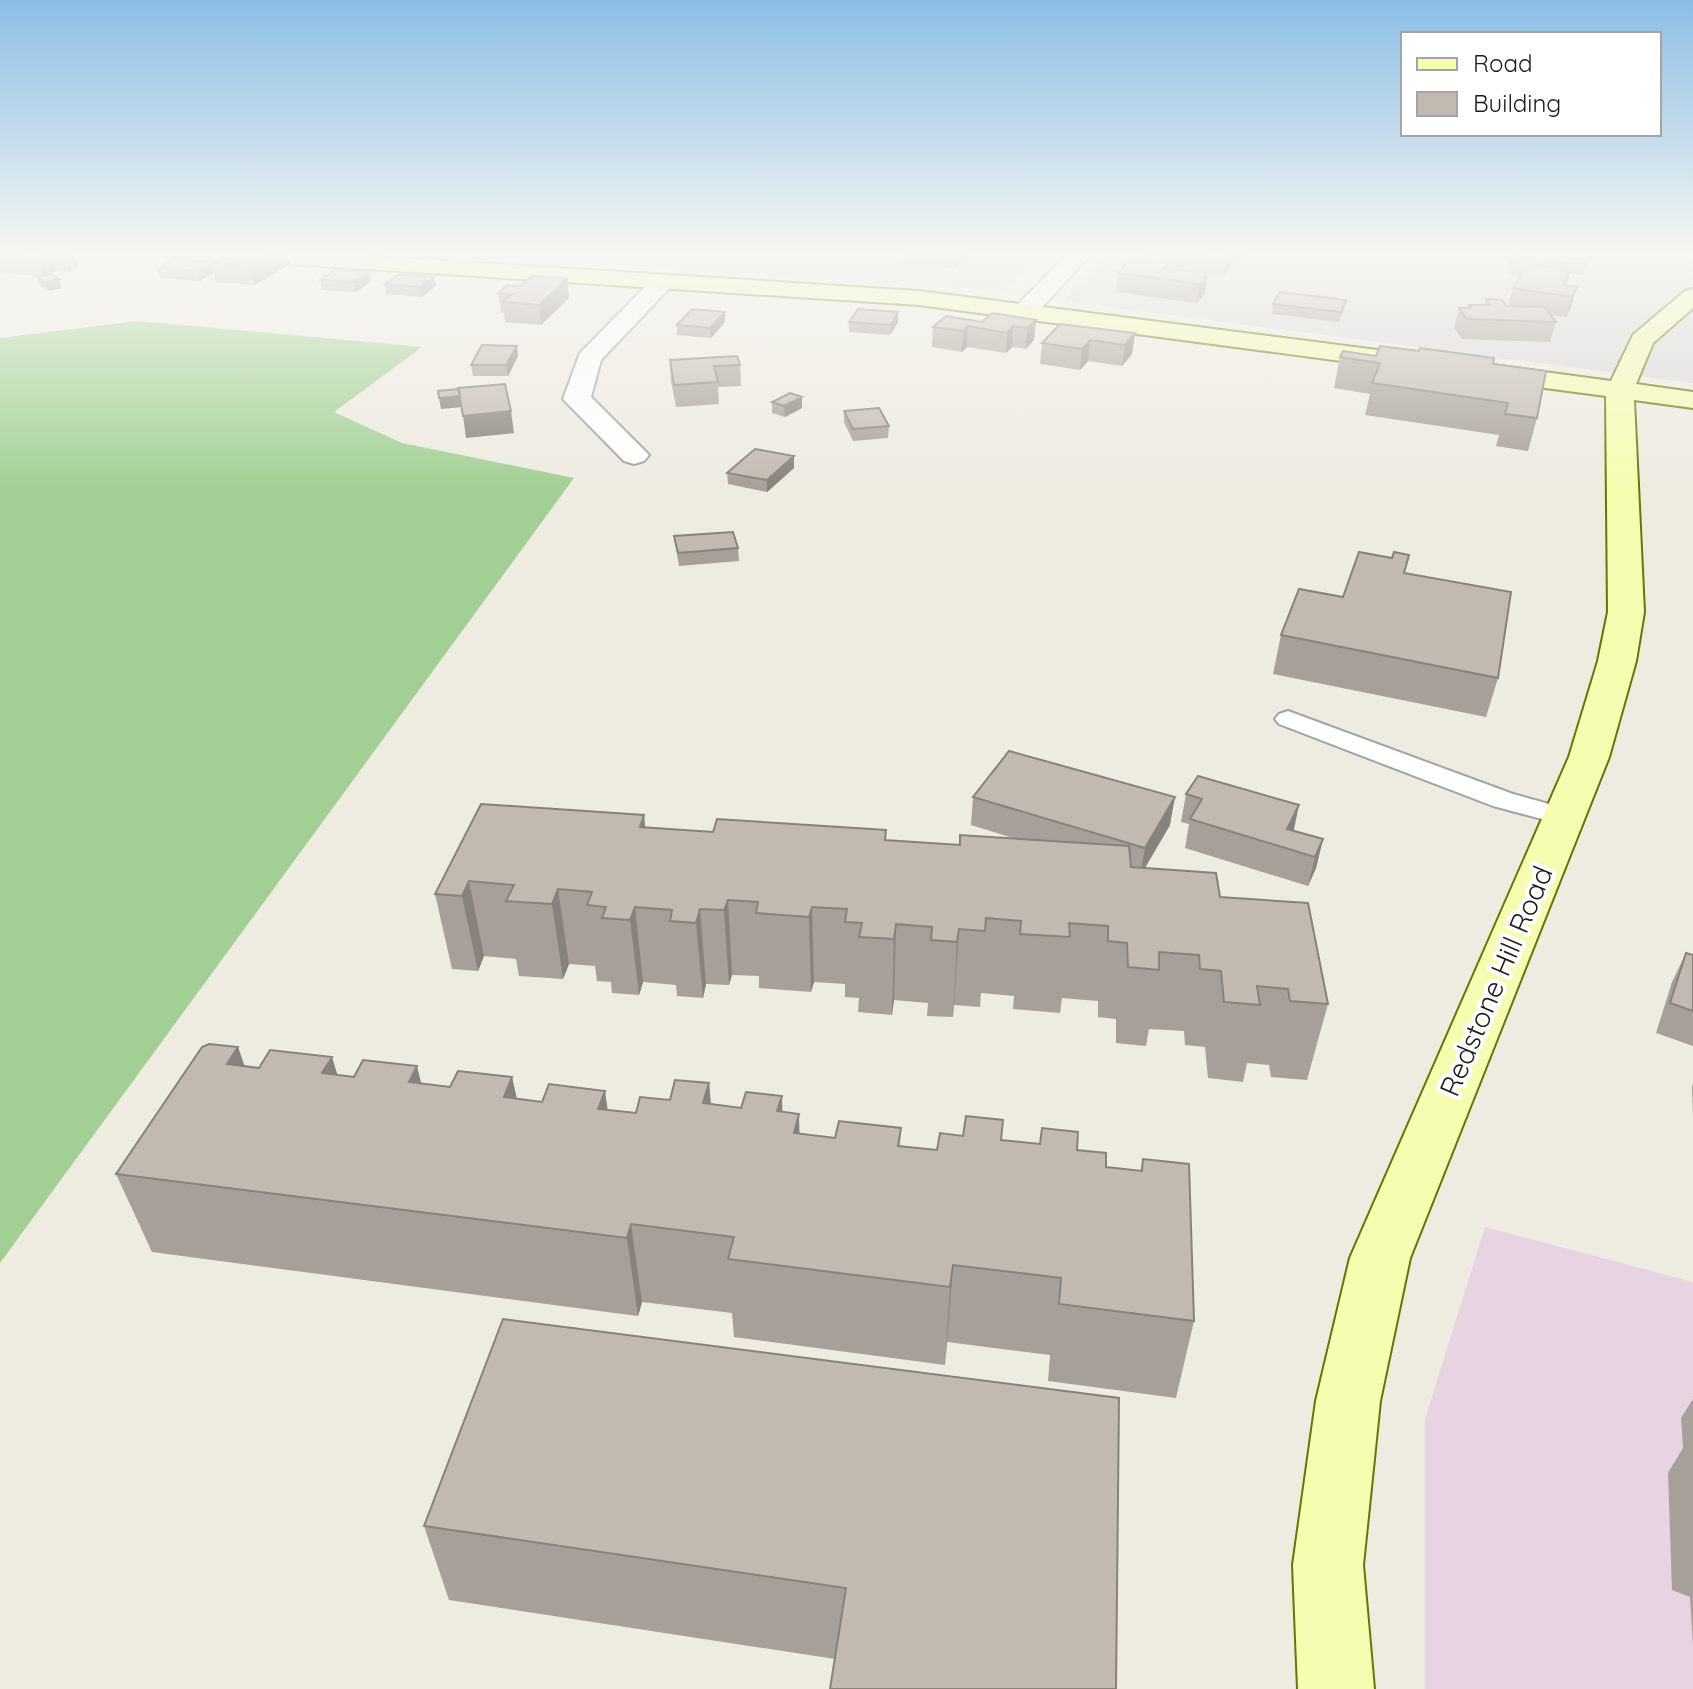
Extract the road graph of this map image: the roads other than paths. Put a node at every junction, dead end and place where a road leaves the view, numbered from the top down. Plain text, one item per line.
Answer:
1 (615, 331) edge
2 (1180, 331) edge
3 (1653, 331) edge
4 (1417, 363) edge
5 (1464, 369) edge
6 (1620, 390) junction
7 (1693, 400) edge
8 (634, 455) dead end
9 (1288, 719) dead end
10 (1564, 817) junction
11 (1336, 1689) edge

1 - 8 street
2 - 4 main road
3 - 6 main road, Redstone Hill Road
5 - 6 main road
6 - 7 main road
6 - 10 main road, Redstone Hill Road
9 - 10 lane
10 - 11 main road, Redstone Hill Road

